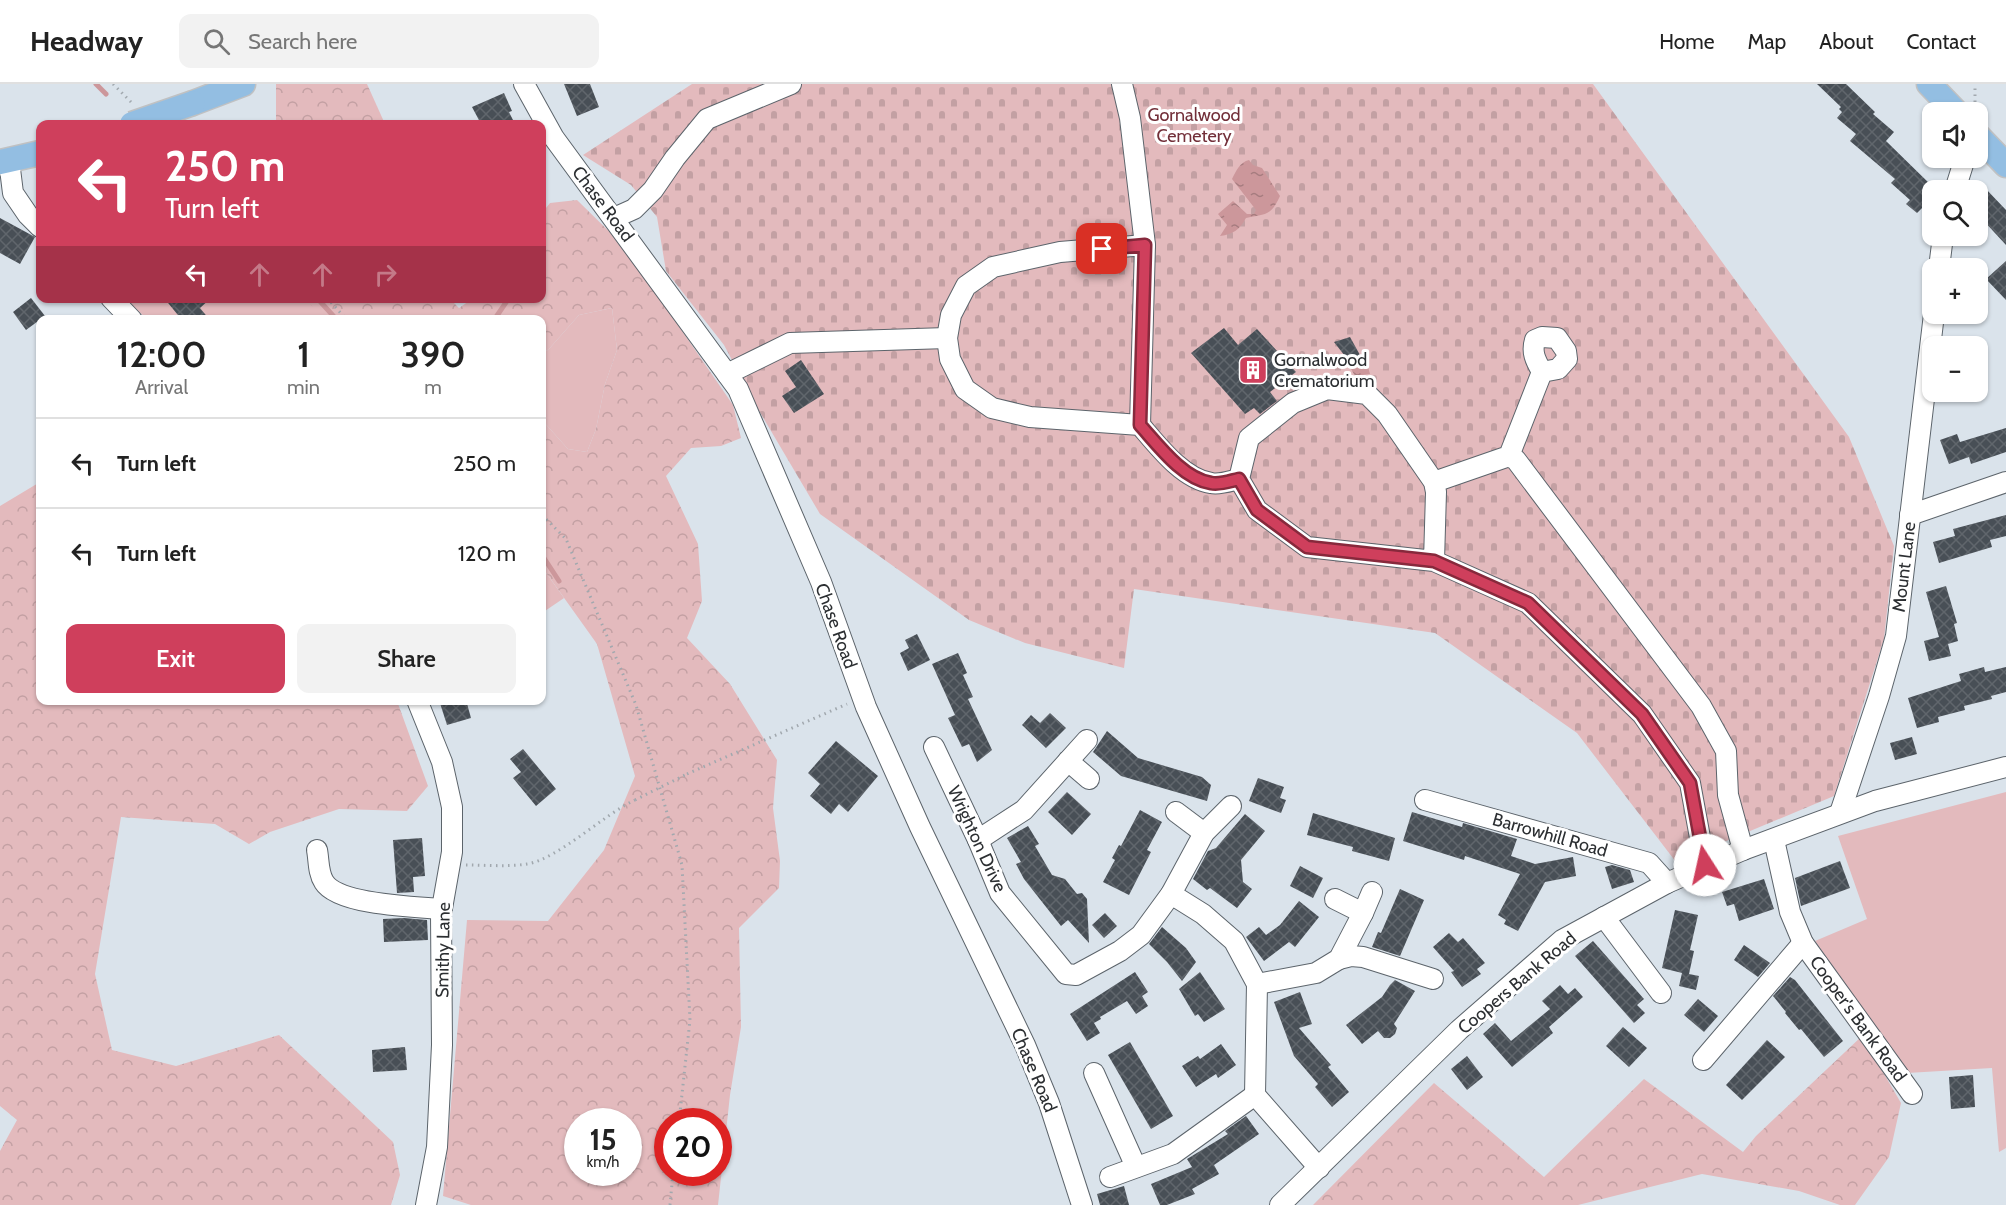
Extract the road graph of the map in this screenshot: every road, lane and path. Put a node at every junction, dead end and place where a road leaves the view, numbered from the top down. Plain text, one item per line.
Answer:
1 (121, 84) edge
2 (243, 84) edge
3 (524, 84) edge
4 (791, 84) edge
5 (1122, 84) edge
6 (1929, 84) edge
7 (1976, 84) edge
8 (117, 88) dead end
9 (1956, 102) edge
10 (1968, 102) edge
11 (143, 120) edge
12 (544, 120) edge
13 (546, 124) edge
14 (1988, 146) edge
15 (36, 154) edge
16 (5, 161) edge
17 (2006, 165) edge
18 (614, 218) junction
19 (36, 223) edge
20 (1145, 245) junction
21 (116, 303) edge
22 (332, 303) edge
23 (127, 315) edge
24 (342, 315) edge
25 (1933, 324) edge
26 (947, 338) junction
27 (1542, 372) dead end
28 (728, 374) junction
29 (1140, 425) junction
30 (1509, 456) junction
31 (1239, 479) junction
32 (1434, 482) junction
33 (2006, 482) edge
34 (1910, 515) junction
35 (546, 519) edge
36 (1434, 561) junction
37 (861, 692) junction
38 (419, 705) edge
39 (1087, 740) dead end
40 (934, 747) dead end
41 (1068, 761) junction
42 (2006, 767) edge
43 (1089, 779) dead end
44 (1425, 800) dead end
45 (1231, 806) dead end
46 (1176, 812) dead end
47 (1840, 813) junction
48 (1204, 832) junction
49 (978, 840) junction
50 (1774, 840) junction
51 (317, 850) dead end
52 (1743, 850) junction
53 (450, 865) junction
54 (1705, 865) junction
55 (1667, 883) junction
56 (1372, 892) dead end
57 (1171, 894) junction
58 (1335, 899) dead end
59 (441, 909) junction
60 (1363, 913) junction
61 (1604, 917) junction
62 (1803, 944) junction
63 (1339, 959) junction
64 (1433, 979) dead end
65 (1257, 984) junction
66 (1661, 993) dead end
67 (1703, 1060) dead end
68 (1094, 1073) dead end
69 (1912, 1094) dead end
70 (1255, 1095) junction
71 (681, 1108) edge
72 (1136, 1167) junction
73 (1319, 1168) junction
74 (1110, 1177) dead end
75 (672, 1186) edge
76 (426, 1205) edge
77 (670, 1205) edge
78 (1082, 1205) edge
79 (1280, 1205) edge

1 - 8 path
2 - 11 main road, bridge
3 - 12 street, Chase Road
4 - 18 street
5 - 20 street
6 - 9 main road
7 - 10 path
13 - 18 street, Chase Road
14 - 17 main road
15 - 16 main road
16 - 19 street
18 - 28 street, Chase Road
20 - 26 street
20 - 29 street
21 - 23 street
22 - 24 path
25 - 34 street, Mount Lane
26 - 28 street
26 - 29 street
27 - 30 street
28 - 37 street, Chase Road
29 - 31 street
30 - 32 street
30 - 52 street
31 - 32 street
31 - 36 street
32 - 36 street
33 - 34 street
34 - 47 street, Mount Lane
35 - 71 path
36 - 54 street
37 - 53 path, bridge
37 - 78 street, Chase Road
38 - 53 street, Smithy Lane
39 - 41 street
40 - 49 street, Wrighton Drive
41 - 43 street
41 - 49 street
42 - 47 street, Coopers Bank Road
44 - 55 street, Barrowhill Road
45 - 48 street
46 - 48 street
47 - 50 street, Coopers Bank Road
48 - 57 street
49 - 57 street, Wrighton Drive
50 - 52 street, Coopers Bank Road
50 - 62 street, Cooper's Bank Road
51 - 59 street
52 - 54 street, Coopers Bank Road
53 - 59 street, Smithy Lane
54 - 55 street, Coopers Bank Road
55 - 61 street, Coopers Bank Road
56 - 60 street
57 - 65 street
58 - 60 street
59 - 76 street, Smithy Lane
60 - 63 street
61 - 66 street
61 - 73 street, Coopers Bank Road
62 - 67 street, Cooper's Bank Road
62 - 69 street, Cooper's Bank Road
63 - 64 street
63 - 65 street
65 - 70 street
68 - 72 street
70 - 72 street
70 - 73 street
72 - 74 street
73 - 79 street, Coopers Bank Road
75 - 77 path

